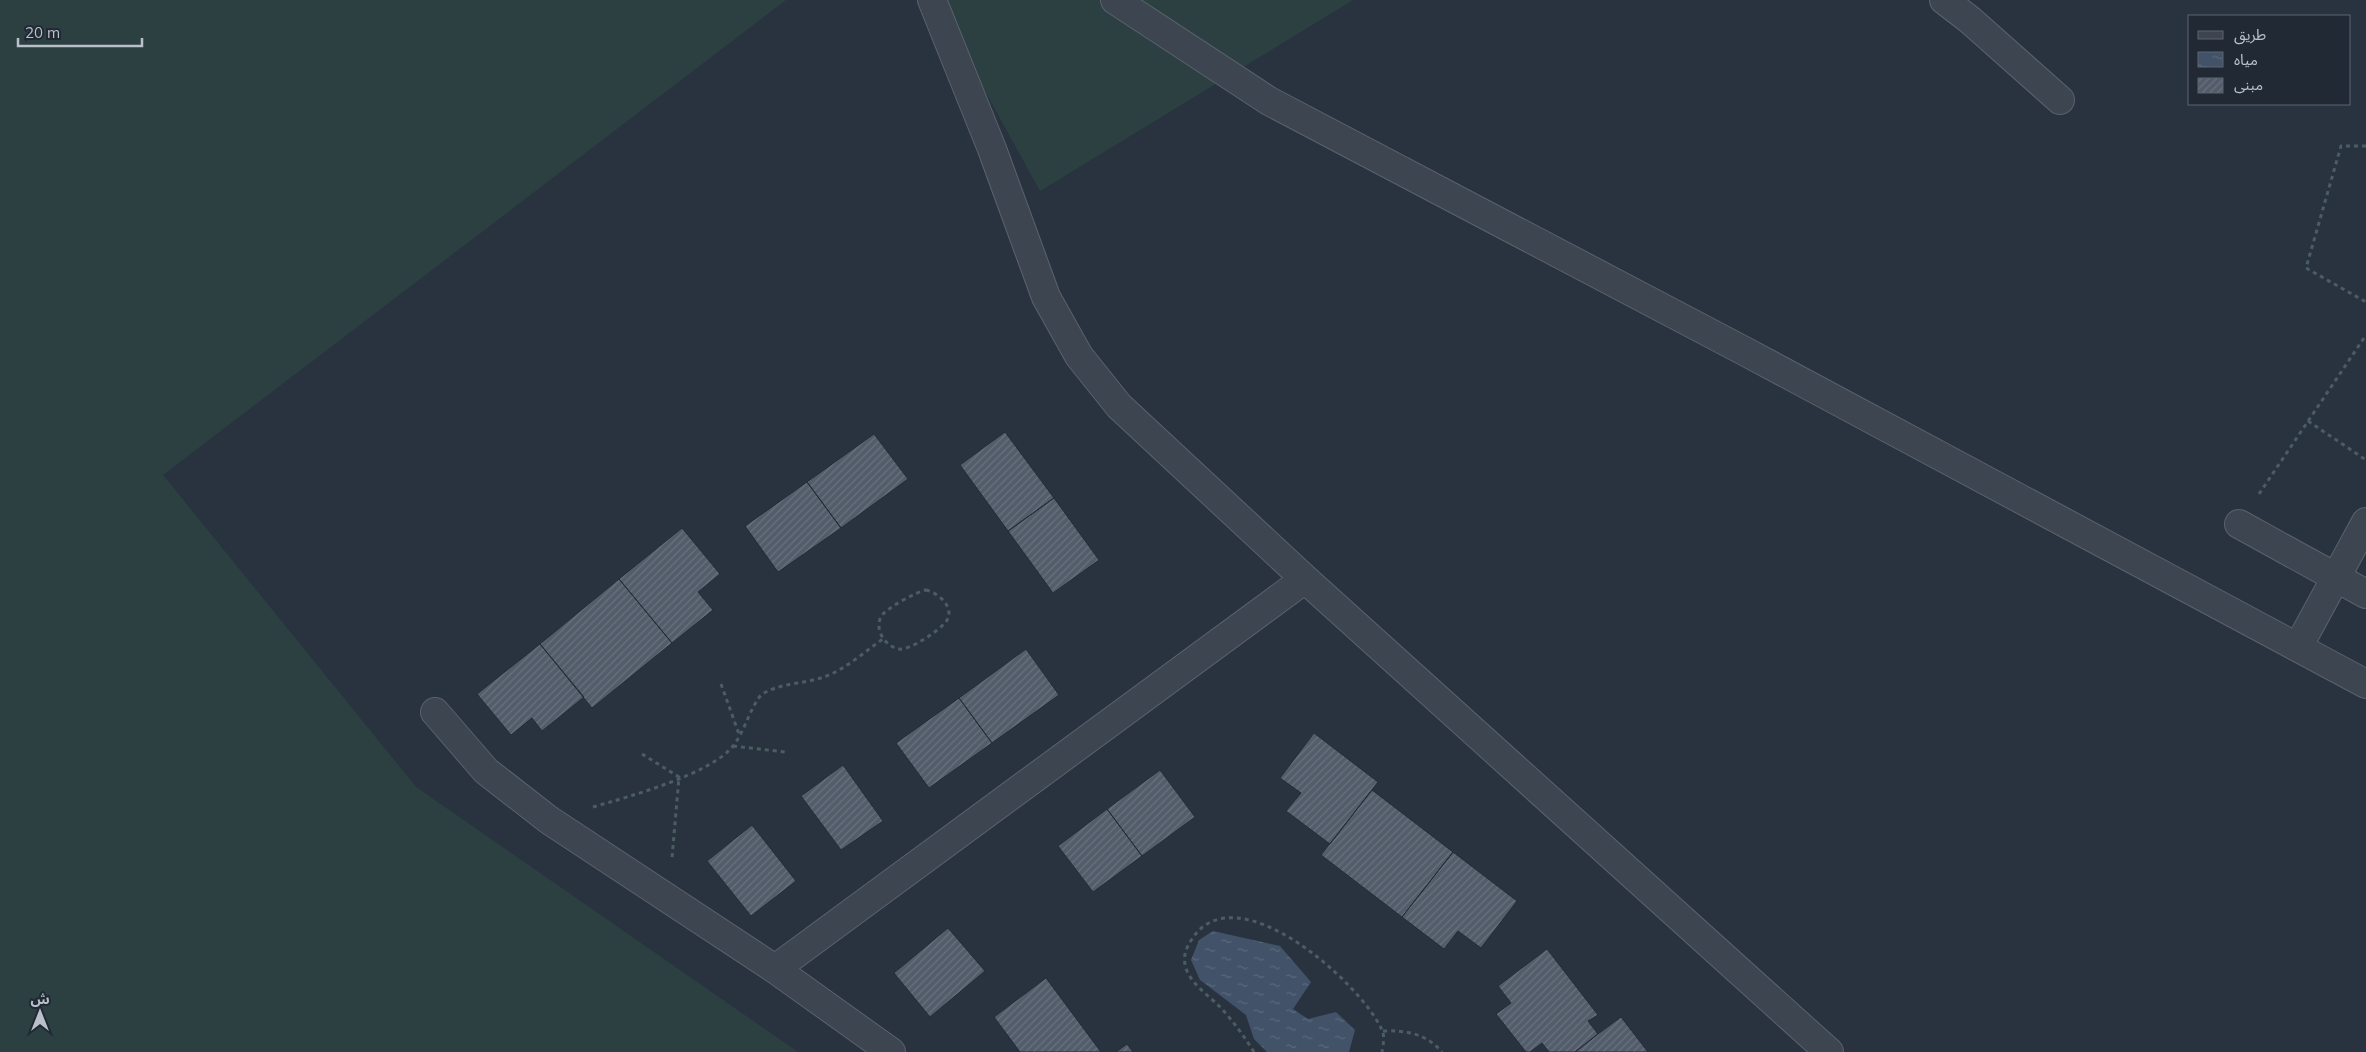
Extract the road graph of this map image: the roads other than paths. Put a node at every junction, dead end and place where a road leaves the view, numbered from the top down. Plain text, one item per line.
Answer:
1 (932, 0) edge
2 (1115, 0) edge
3 (1944, 0) edge
4 (2060, 100) dead end
5 (2366, 522) edge
6 (2239, 524) road end
7 (1305, 578) junction
8 (2336, 578) junction
9 (2366, 594) edge
10 (2298, 646) junction
11 (2366, 684) edge
12 (435, 712) dead end
13 (775, 968) junction
14 (891, 1052) edge
15 (1829, 1052) edge

1 - 7 street
2 - 10 street
3 - 4 street
5 - 8 street
6 - 8 street
7 - 13 street
7 - 15 street
8 - 9 street
8 - 10 street
10 - 11 street
12 - 13 street
13 - 14 street

